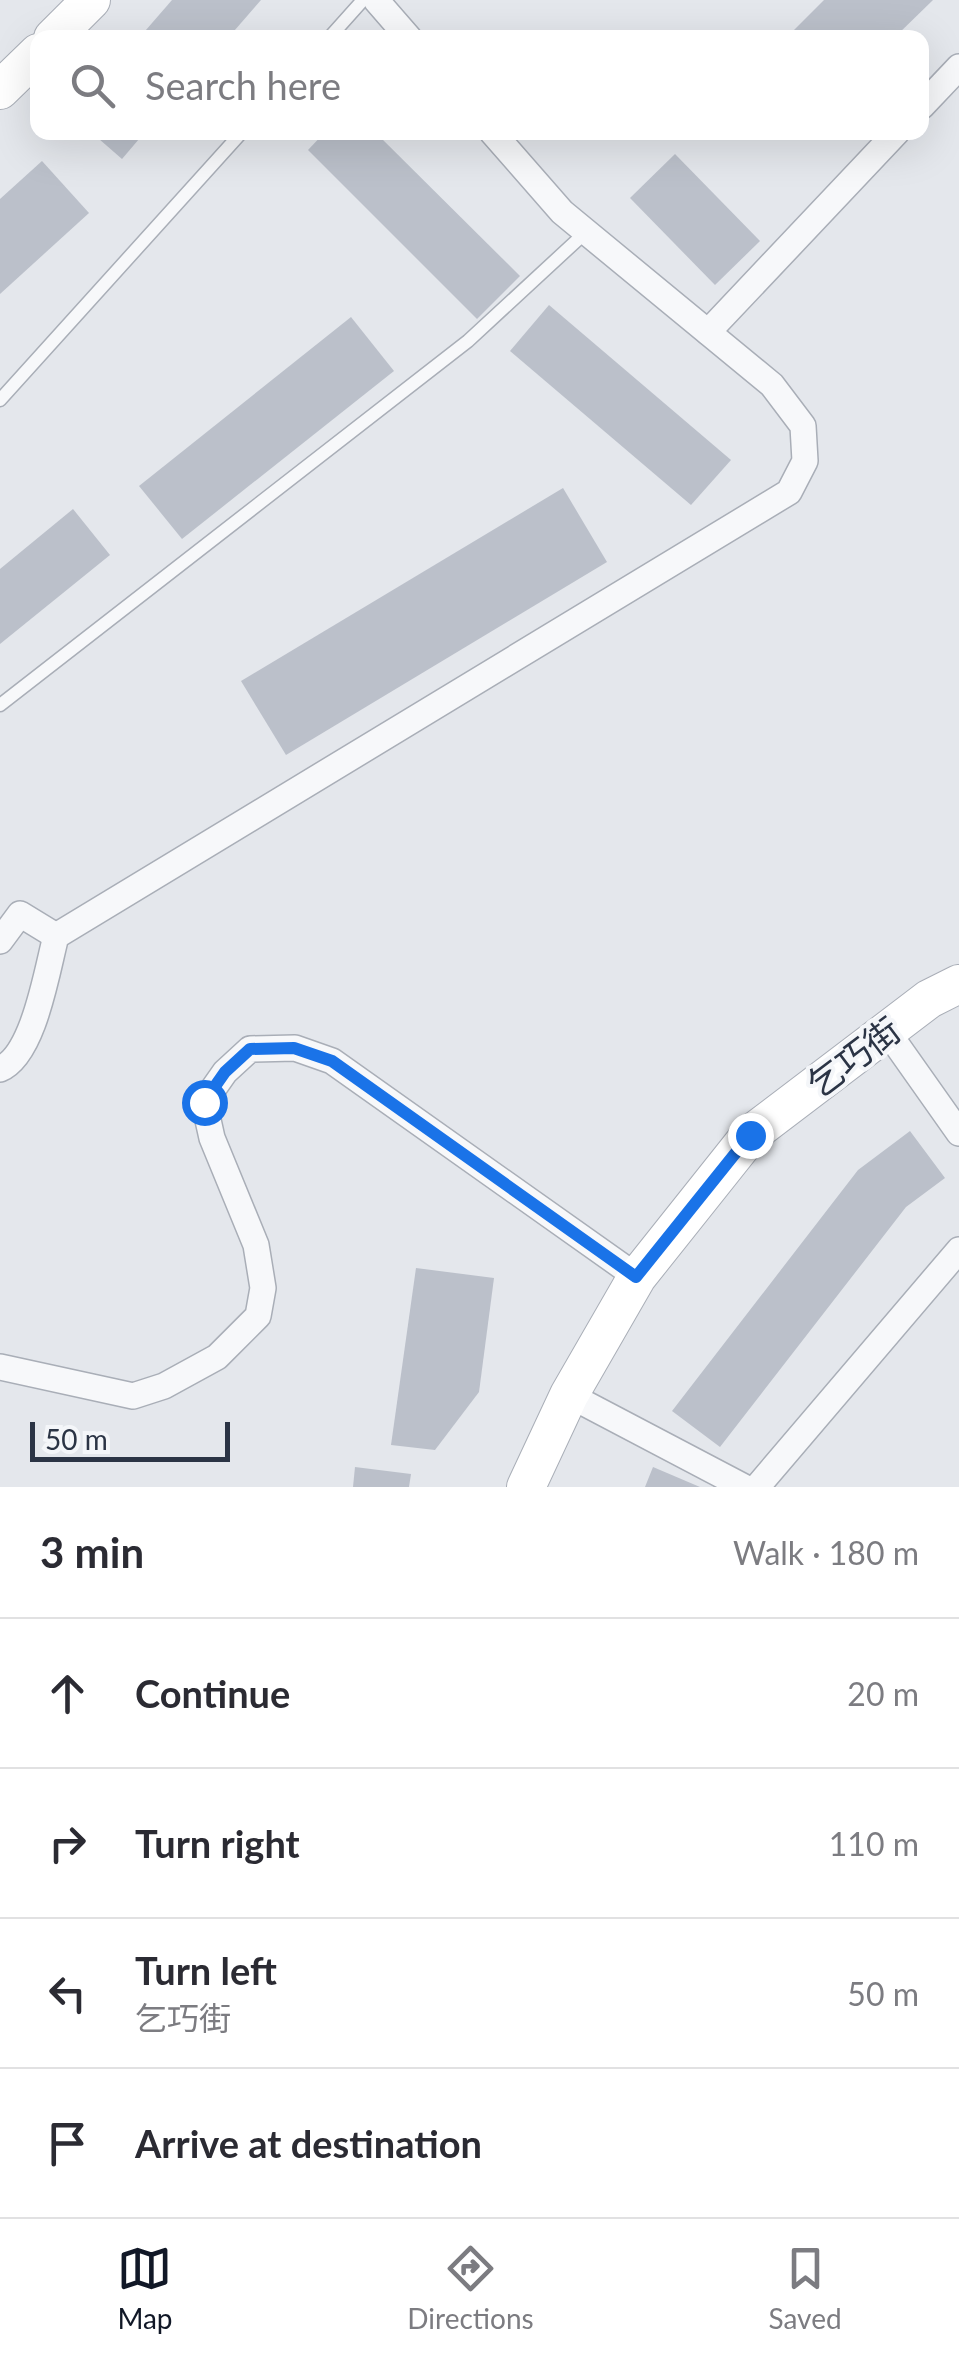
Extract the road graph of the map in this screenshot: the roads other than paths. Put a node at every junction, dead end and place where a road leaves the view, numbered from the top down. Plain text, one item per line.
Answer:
1 (91, 0) edge
2 (363, 0) edge
3 (376, 0) edge
4 (61, 30) edge
5 (336, 30) edge
6 (402, 30) edge
7 (30, 61) edge
8 (959, 67) edge
9 (0, 90) edge
10 (929, 99) edge
11 (235, 140) edge
12 (499, 140) edge
13 (889, 140) edge
14 (586, 232) junction
15 (708, 332) junction
16 (0, 400) edge
17 (0, 705) edge
18 (56, 936) junction
19 (0, 941) edge
20 (959, 984) edge
21 (886, 1031) junction
22 (0, 1070) edge
23 (959, 1133) edge
24 (959, 1250) edge
25 (636, 1277) junction
26 (0, 1366) edge
27 (569, 1395) junction
28 (526, 1487) edge
29 (744, 1487) edge
30 (756, 1487) edge

1 - 4 street
2 - 5 lane
3 - 6 street
7 - 9 street
8 - 10 street
11 - 16 lane
12 - 14 street
13 - 15 street
14 - 15 street
14 - 17 lane
15 - 18 street
18 - 19 street
18 - 22 street
20 - 21 street, 乞巧街
21 - 23 street
21 - 25 street, 乞巧街
24 - 30 street
25 - 26 street
25 - 27 street, 乞巧街
27 - 28 street, 乞巧街
27 - 29 street

